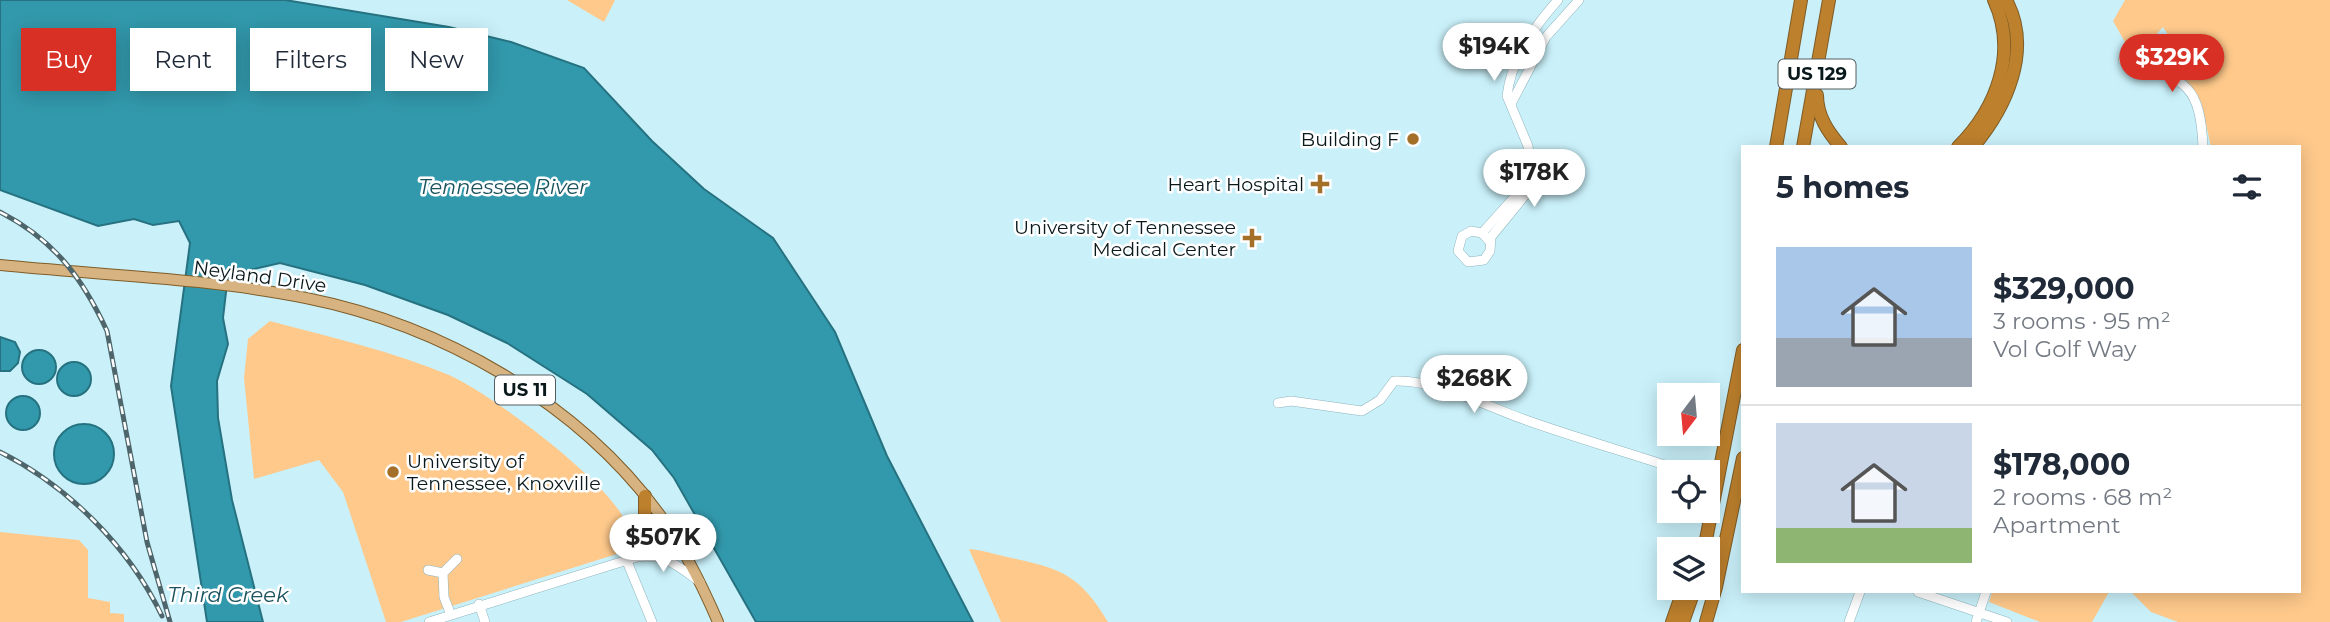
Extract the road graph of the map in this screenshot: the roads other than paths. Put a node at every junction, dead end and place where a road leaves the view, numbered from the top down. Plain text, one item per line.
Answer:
1 (1558, 0) edge
2 (1579, 0) edge
3 (1794, 0) edge
4 (1801, 0) edge
5 (1829, 0) edge
6 (1994, 0) edge
7 (2006, 0) edge
8 (1796, 28) junction
9 (2123, 60) dead end
10 (1817, 71) junction
11 (1511, 104) junction
12 (1776, 145) edge
13 (1803, 145) edge
14 (1840, 145) edge
15 (1960, 145) edge
16 (1975, 145) edge
17 (2203, 145) edge
18 (1532, 168) junction
19 (1482, 233) junction
20 (1490, 242) junction
21 (0, 265) edge
22 (1741, 360) edge
23 (1278, 403) dead end
24 (1657, 462) edge
25 (1741, 468) edge
26 (1720, 470) edge
27 (645, 496) junction
28 (673, 535) junction
29 (637, 547) junction
30 (457, 559) dead end
31 (626, 559) junction
32 (428, 570) dead end
33 (443, 573) junction
34 (701, 583) junction
35 (1860, 593) edge
36 (1920, 593) edge
37 (1986, 593) edge
38 (1680, 600) edge
39 (1691, 600) edge
40 (480, 604) junction
41 (449, 610) dead end
42 (1977, 620) edge
43 (429, 622) edge
44 (485, 622) edge
45 (652, 622) edge
46 (718, 622) edge
47 (1672, 622) edge
48 (1683, 622) edge
49 (1706, 622) edge
50 (1849, 622) edge
51 (2007, 622) edge

1 - 11 street
2 - 11 street
3 - 8 highway
4 - 8 highway, US 129
5 - 10 highway, US 129
6 - 15 highway
7 - 16 highway
8 - 12 highway, US 129
9 - 17 street
10 - 13 highway, US 129
10 - 14 highway
11 - 18 street
18 - 19 street
18 - 20 street
19 - 20 street
19 - 20 street
21 - 27 main road, Neyland Drive / US 11
22 - 26 highway
23 - 24 street
25 - 49 highway
27 - 28 main road, Neyland Drive / US 11
27 - 29 highway
28 - 29 street
28 - 34 main road, Neyland Drive / US 11
29 - 31 street
30 - 33 street
31 - 34 street
31 - 40 street
31 - 45 street
32 - 33 street
33 - 41 street
34 - 46 main road, Neyland Drive / US 11
35 - 50 street
36 - 42 street
37 - 42 street
38 - 47 highway
39 - 48 highway
40 - 43 street
40 - 44 street
42 - 51 street

